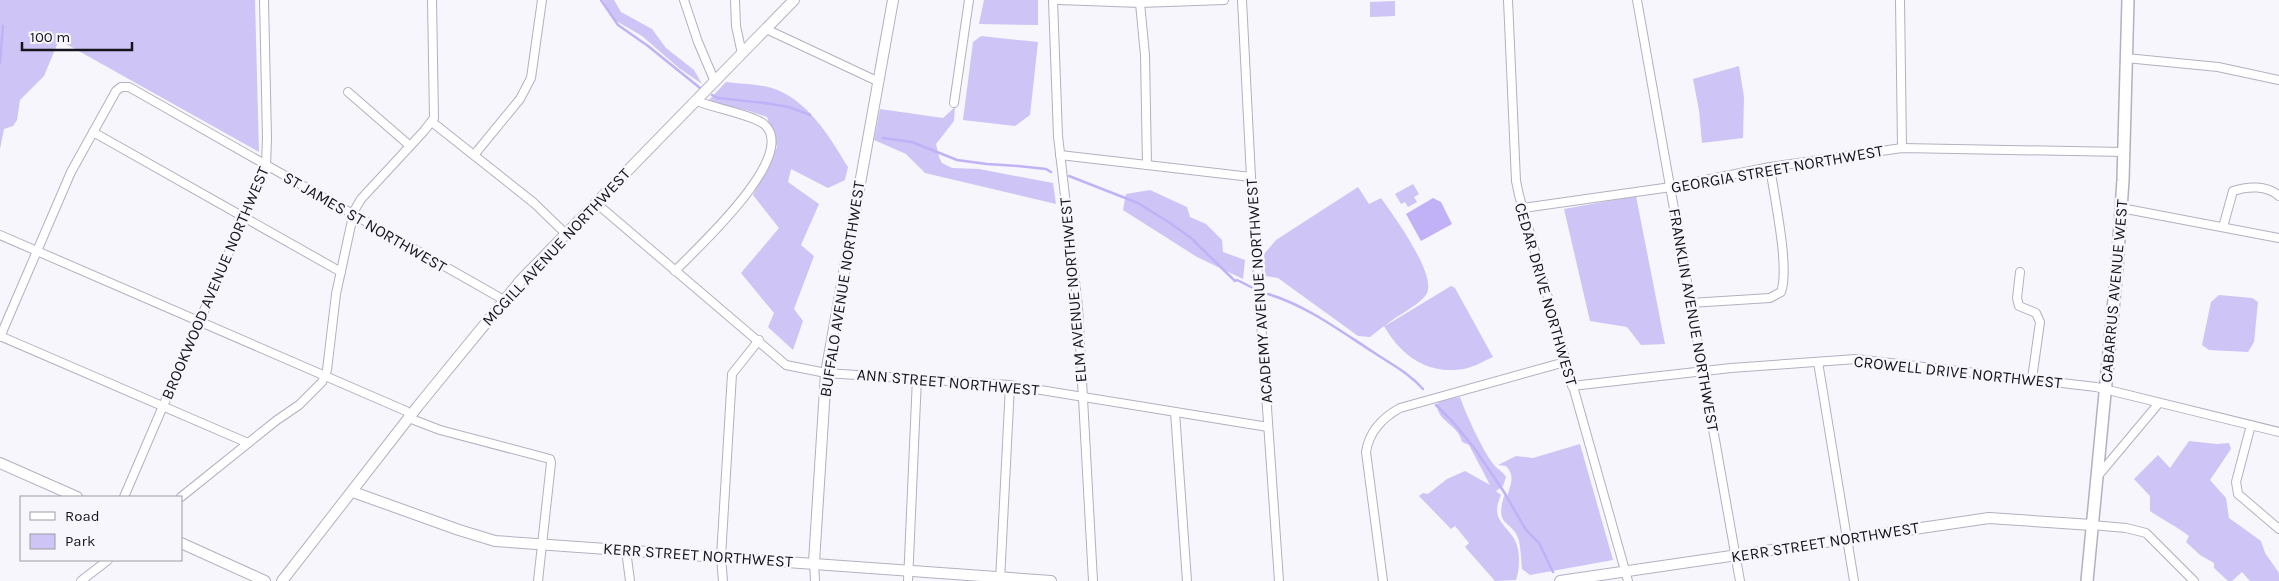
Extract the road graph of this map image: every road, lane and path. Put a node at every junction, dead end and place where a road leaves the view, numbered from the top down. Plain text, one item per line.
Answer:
1 (264, 0) edge
2 (432, 0) edge
3 (542, 0) edge
4 (684, 0) edge
5 (735, 0) edge
6 (794, 0) edge
7 (893, 0) edge
8 (969, 0) edge
9 (1053, 0) edge
10 (1060, 0) edge
11 (1224, 0) edge
12 (1242, 0) edge
13 (1508, 0) edge
14 (1637, 0) edge
15 (1900, 0) edge
16 (2128, 0) edge
17 (1140, 3) junction
18 (766, 30) junction
19 (742, 54) junction
20 (2126, 58) junction
21 (2279, 80) edge
22 (877, 81) junction
23 (715, 82) junction
24 (348, 92) dead end
25 (697, 101) junction
26 (954, 103) dead end
27 (432, 122) junction
28 (93, 132) junction
29 (410, 145) junction
30 (1902, 148) junction
31 (2124, 152) junction
32 (474, 155) junction
33 (1060, 155) junction
34 (1147, 165) junction
35 (266, 166) junction
36 (1770, 167) junction
37 (1251, 177) junction
38 (1671, 187) junction
39 (2279, 196) edge
40 (596, 203) junction
41 (1522, 208) junction
42 (2121, 208) junction
43 (353, 216) junction
44 (245, 218) junction
45 (2223, 228) junction
46 (566, 234) junction
47 (0, 235) edge
48 (2279, 238) edge
49 (38, 250) junction
50 (675, 271) junction
51 (341, 272) junction
52 (2020, 272) dead end
53 (504, 300) junction
54 (1690, 303) junction
55 (200, 321) junction
56 (0, 336) edge
57 (759, 340) junction
58 (1565, 362) junction
59 (1818, 362) junction
60 (1702, 371) junction
61 (826, 373) junction
62 (325, 376) junction
63 (917, 378) junction
64 (2032, 379) junction
65 (1010, 385) junction
66 (1572, 386) junction
67 (2105, 389) junction
68 (1082, 396) junction
69 (2159, 403) junction
70 (163, 407) junction
71 (1175, 412) junction
72 (411, 416) junction
73 (2252, 426) junction
74 (1268, 427) junction
75 (2279, 432) edge
76 (248, 443) junction
77 (0, 463) edge
78 (2097, 477) junction
79 (353, 492) junction
80 (75, 496) edge
81 (124, 496) edge
82 (182, 496) edge
83 (2092, 525) junction
84 (2279, 529) edge
85 (1848, 539) junction
86 (182, 543) edge
87 (542, 545) junction
88 (626, 550) junction
89 (722, 556) junction
90 (1735, 556) junction
91 (107, 561) edge
92 (814, 562) junction
93 (908, 576) edge
94 (1627, 576) edge
95 (1000, 579) edge
96 (81, 581) edge
97 (266, 581) edge
98 (282, 581) edge
99 (538, 581) edge
100 (630, 581) edge
101 (723, 581) edge
102 (815, 581) edge
103 (1051, 581) edge
104 (1092, 581) edge
105 (1187, 581) edge
106 (1279, 581) edge
107 (1382, 581) edge
108 (1560, 581) edge
109 (1740, 581) edge
110 (1854, 581) edge
111 (2087, 581) edge
112 (2194, 581) edge

1 - 35 street, BROOKWOOD AVENUE NORTHWEST
2 - 27 street
3 - 32 street
4 - 23 street
5 - 19 street
6 - 18 street, MCGILL AVENUE NORTHWEST
7 - 22 street, BUFFALO AVENUE NORTHWEST
8 - 26 street
9 - 33 street, ELM AVENUE NORTHWEST
10 - 17 street
11 - 17 street
12 - 37 street, ACADEMY AVENUE NORTHWEST
13 - 41 street, CEDAR DRIVE NORTHWEST
14 - 38 street, FRANKLIN AVENUE NORTHWEST
15 - 30 street
16 - 20 main road, CABARRUS AVENUE WEST
17 - 34 street
18 - 19 street, MCGILL AVENUE NORTHWEST
18 - 22 street
19 - 23 street, MCGILL AVENUE NORTHWEST
20 - 21 street
20 - 31 main road, CABARRUS AVENUE WEST
22 - 61 street, BUFFALO AVENUE NORTHWEST
23 - 25 street, MCGILL AVENUE NORTHWEST
24 - 29 street
25 - 40 street, MCGILL AVENUE NORTHWEST
25 - 50 street
27 - 29 street
27 - 32 street
28 - 35 street, ST JAMES ST NORTHWEST
28 - 44 street
28 - 49 street
29 - 43 street
30 - 31 street, GEORGIA STREET NORTHWEST
30 - 36 street, GEORGIA STREET NORTHWEST
31 - 42 main road, CABARRUS AVENUE WEST
32 - 46 street
33 - 34 street
33 - 68 street, ELM AVENUE NORTHWEST
34 - 37 street
35 - 43 street, ST JAMES ST NORTHWEST
35 - 44 street, BROOKWOOD AVENUE NORTHWEST
36 - 38 street, GEORGIA STREET NORTHWEST
36 - 54 street
37 - 74 street, ACADEMY AVENUE NORTHWEST
38 - 41 street, GEORGIA STREET NORTHWEST
38 - 54 street, FRANKLIN AVENUE NORTHWEST
39 - 45 street
40 - 46 street, MCGILL AVENUE NORTHWEST
40 - 50 street, ANN STREET NORTHWEST
41 - 58 street, CEDAR DRIVE NORTHWEST
42 - 45 street
42 - 67 main road, CABARRUS AVENUE WEST
43 - 51 street
43 - 53 street, ST JAMES ST NORTHWEST
44 - 51 street
44 - 55 street, BROOKWOOD AVENUE NORTHWEST
45 - 48 street
46 - 53 street, MCGILL AVENUE NORTHWEST
47 - 49 street
49 - 55 street
49 - 56 street
50 - 57 street, ANN STREET NORTHWEST
51 - 62 street
52 - 64 street
53 - 72 street, MCGILL AVENUE NORTHWEST
54 - 60 street, FRANKLIN AVENUE NORTHWEST
55 - 62 street
55 - 70 street, BROOKWOOD AVENUE NORTHWEST
56 - 70 street
57 - 61 street, ANN STREET NORTHWEST
57 - 89 street
58 - 66 street, CEDAR DRIVE NORTHWEST
58 - 107 street
59 - 60 street, CROWELL DRIVE NORTHWEST
59 - 64 street, CROWELL DRIVE NORTHWEST
59 - 85 street
60 - 66 street, CROWELL DRIVE NORTHWEST
60 - 90 street, FRANKLIN AVENUE NORTHWEST
61 - 63 street, ANN STREET NORTHWEST
61 - 92 street, BUFFALO AVENUE NORTHWEST
62 - 72 street
62 - 76 street
63 - 65 street, ANN STREET NORTHWEST
63 - 93 street
64 - 67 street, CROWELL DRIVE NORTHWEST
65 - 68 street, ANN STREET NORTHWEST
65 - 95 street
66 - 94 street, CEDAR DRIVE NORTHWEST
67 - 69 street, CROWELL DRIVE NORTHWEST
67 - 78 main road, CABARRUS AVENUE WEST
68 - 71 street, ANN STREET NORTHWEST
68 - 104 street, ELM AVENUE NORTHWEST
69 - 73 street, CROWELL DRIVE NORTHWEST
69 - 78 street
70 - 76 street
70 - 81 street, BROOKWOOD AVENUE NORTHWEST
71 - 74 street, ANN STREET NORTHWEST
71 - 105 street
72 - 79 street, MCGILL AVENUE NORTHWEST
72 - 87 street
73 - 75 street, CROWELL DRIVE NORTHWEST
73 - 84 street
74 - 106 street, ACADEMY AVENUE NORTHWEST
76 - 82 street
77 - 80 street
78 - 83 main road, CABARRUS AVENUE WEST
79 - 87 street, KERR STREET NORTHWEST
79 - 98 street, MCGILL AVENUE NORTHWEST
83 - 85 street, KERR STREET NORTHWEST
83 - 111 main road, CABARRUS AVENUE WEST
83 - 112 street
85 - 90 street, KERR STREET NORTHWEST
85 - 110 street
86 - 97 street
87 - 88 street, KERR STREET NORTHWEST
87 - 99 street
88 - 89 street, KERR STREET NORTHWEST
88 - 100 street
89 - 92 street, KERR STREET NORTHWEST
89 - 101 street
90 - 94 street, KERR STREET NORTHWEST
90 - 109 street, FRANKLIN AVENUE NORTHWEST
91 - 96 street
92 - 93 street, KERR STREET NORTHWEST
92 - 102 street, BUFFALO AVENUE NORTHWEST
93 - 95 street, KERR STREET NORTHWEST
94 - 108 street, KERR STREET NORTHWEST
95 - 103 street, KERR STREET NORTHWEST

